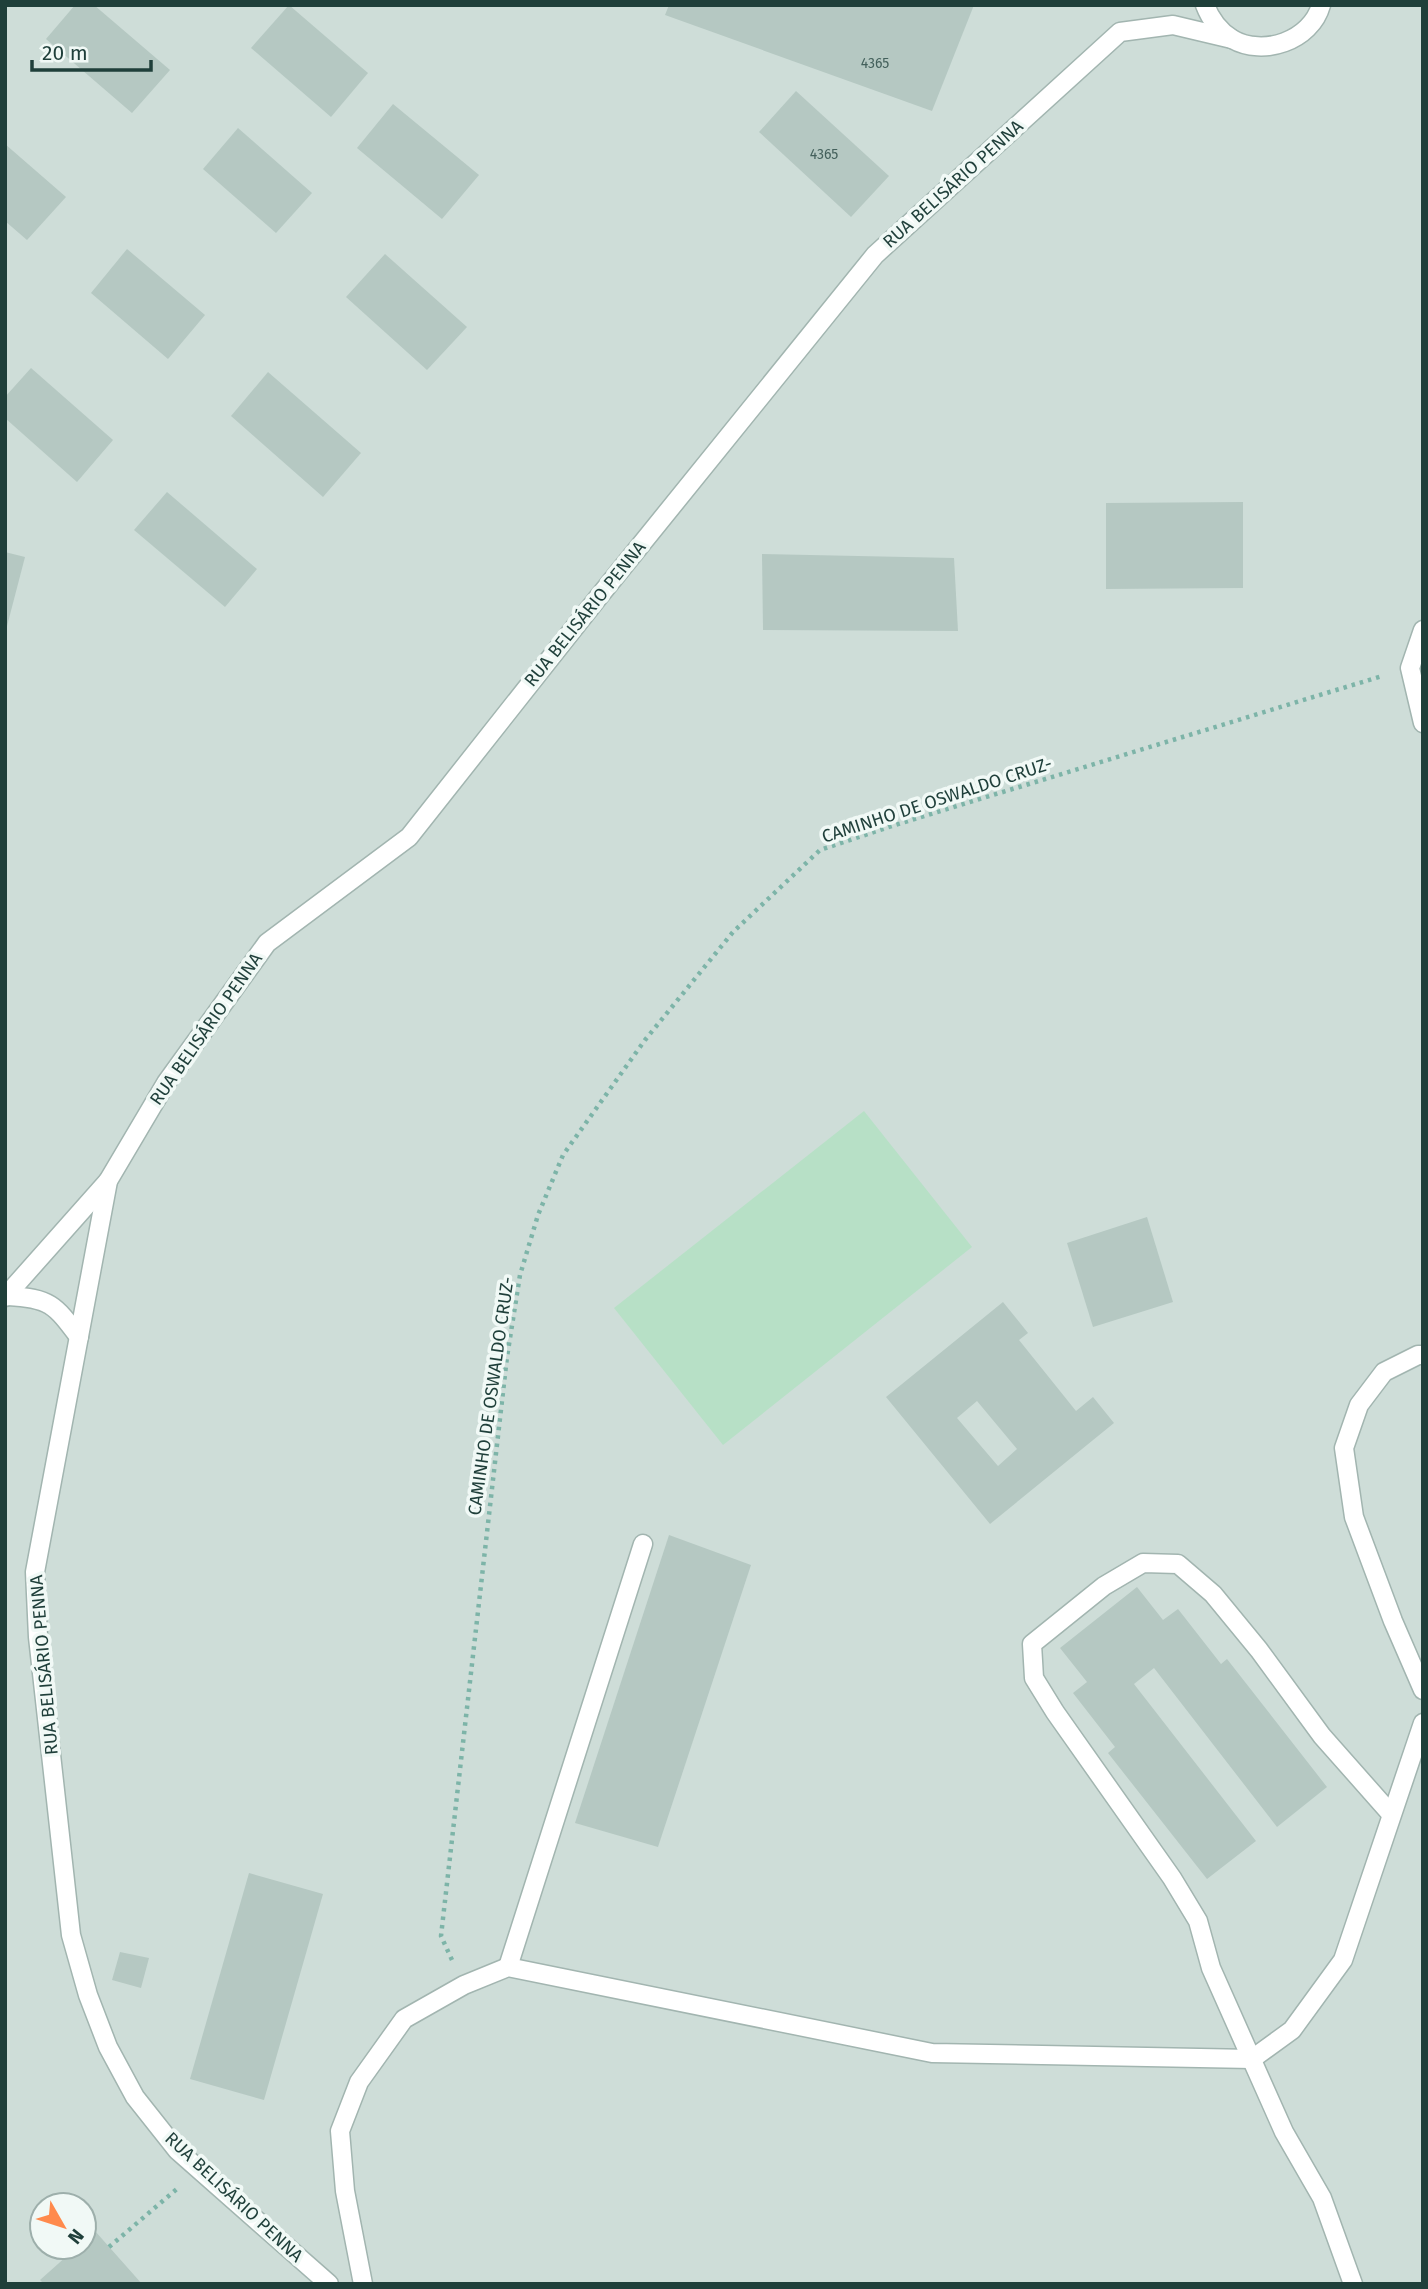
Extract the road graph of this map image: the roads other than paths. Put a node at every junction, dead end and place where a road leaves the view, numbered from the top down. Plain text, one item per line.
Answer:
1 (1205, 5) edge
2 (1322, 7) edge
3 (1231, 39) junction
4 (1423, 630) edge
5 (1423, 723) edge
6 (108, 1181) junction
7 (7, 1296) edge
8 (79, 1337) junction
9 (1423, 1356) edge
10 (643, 1544) dead end
11 (1423, 1690) edge
12 (1423, 1723) edge
13 (1391, 1814) junction
14 (508, 1967) junction
15 (1252, 2059) junction
16 (329, 2284) edge
17 (363, 2284) edge
18 (1353, 2284) edge

1 - 3 lane
2 - 3 lane, RUA BELISÁRIO PENNA
3 - 6 lane, RUA BELISÁRIO PENNA
4 - 5 lane
6 - 7 lane
6 - 8 lane, RUA BELISÁRIO PENNA
7 - 8 lane
8 - 16 lane, RUA BELISÁRIO PENNA
9 - 11 lane
10 - 14 lane
12 - 13 lane
13 - 15 lane
13 - 15 lane
14 - 15 lane
14 - 17 lane
15 - 18 lane

